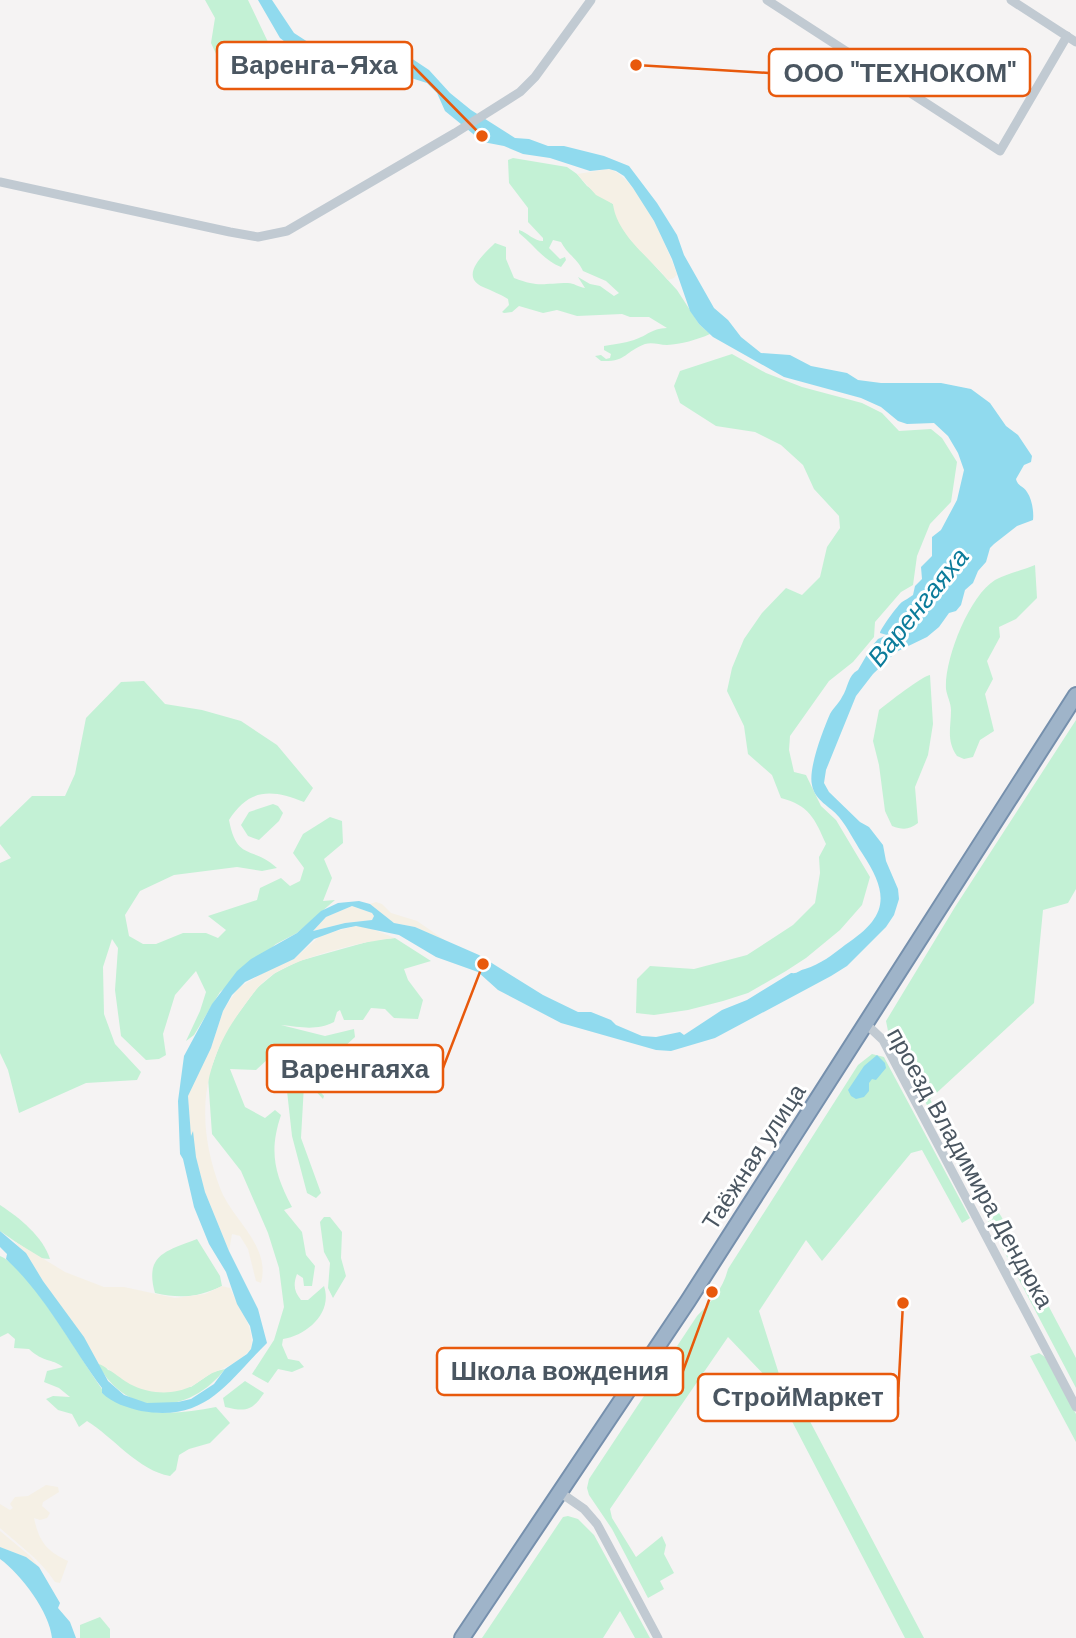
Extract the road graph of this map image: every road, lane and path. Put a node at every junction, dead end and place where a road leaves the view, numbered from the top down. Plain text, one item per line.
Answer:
1 (591, 0) edge
2 (767, 0) edge
3 (1011, 0) edge
4 (1067, 36) junction
5 (1076, 42) edge
6 (0, 182) edge
7 (1076, 695) edge
8 (866, 1024) junction
9 (1076, 1407) edge
10 (561, 1493) junction
11 (462, 1638) edge
12 (658, 1638) edge

1 - 6 street
2 - 4 street
3 - 4 street
4 - 5 street
7 - 8 highway, Таёжная улица
8 - 9 street, проезд Владимира Дендюка
8 - 10 highway, Таёжная улица
10 - 11 highway, Таёжная улица
10 - 12 street

